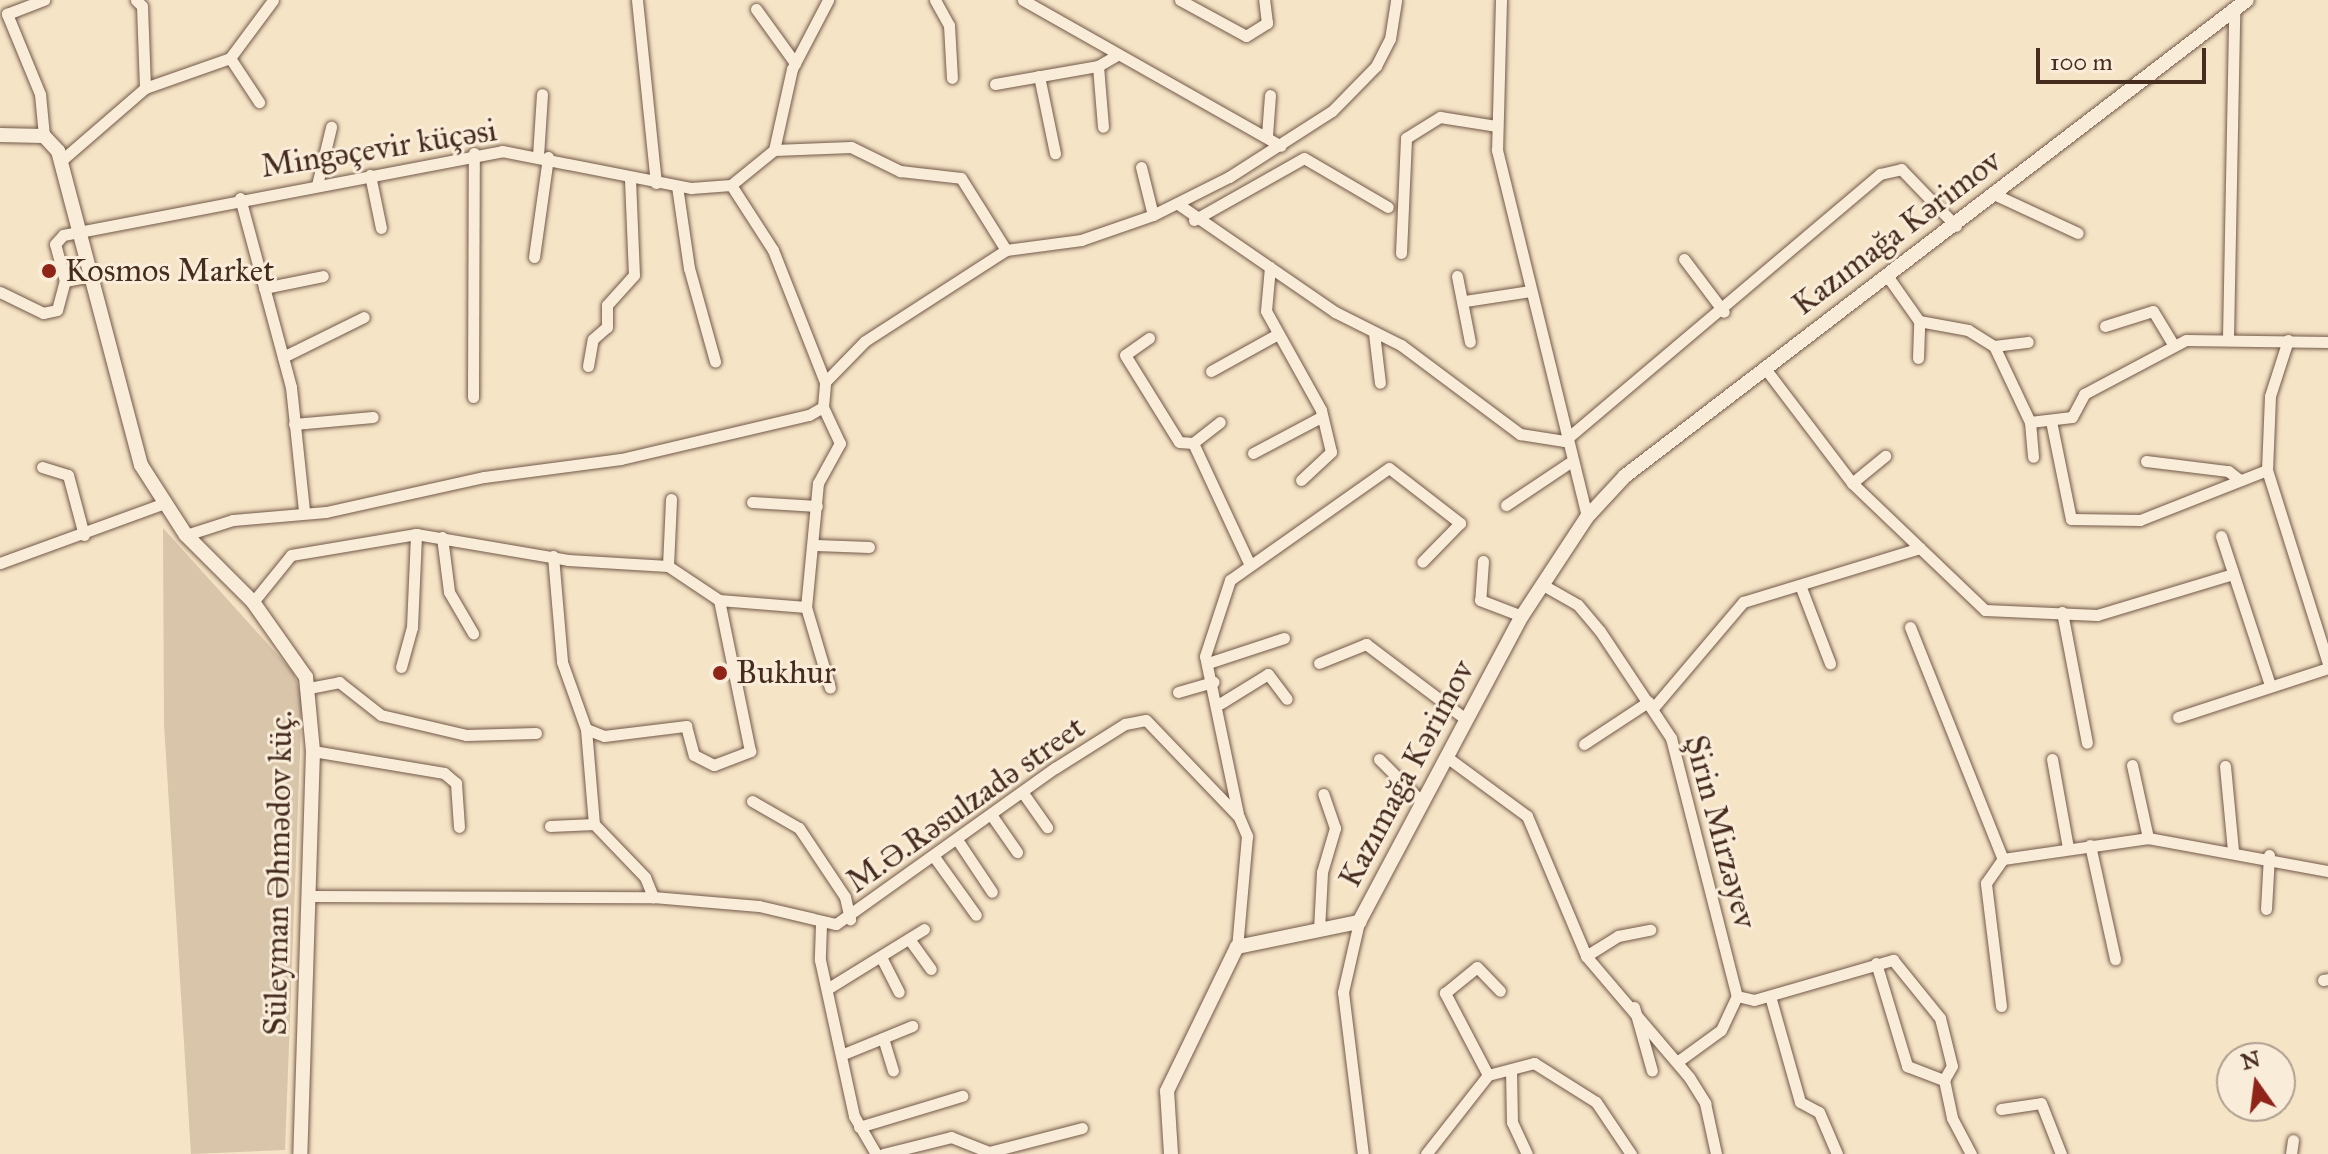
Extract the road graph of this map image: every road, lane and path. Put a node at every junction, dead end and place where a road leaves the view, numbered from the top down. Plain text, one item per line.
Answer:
1 (44, 0) edge
2 (273, 0) edge
3 (637, 0) edge
4 (828, 0) edge
5 (935, 0) edge
6 (1023, 0) edge
7 (1180, 0) edge
8 (1264, 0) edge
9 (1396, 0) edge
10 (1501, 0) edge
11 (2247, 0) edge
12 (142, 2) edge
13 (12, 4) edge
14 (756, 9) dead end
15 (2234, 11) junction
16 (1115, 56) junction
17 (230, 58) junction
18 (795, 63) junction
19 (1098, 66) junction
20 (1039, 76) junction
21 (952, 78) dead end
22 (995, 84) dead end
23 (145, 88) junction
24 (542, 94) dead end
25 (1270, 95) dead end
26 (259, 102) dead end
27 (1497, 126) junction
28 (331, 127) dead end
29 (1103, 127) dead end
30 (0, 135) edge
31 (1267, 135) junction
32 (44, 136) junction
33 (1281, 146) junction
34 (774, 150) junction
35 (474, 153) junction
36 (1055, 153) dead end
37 (543, 156) junction
38 (63, 159) junction
39 (1141, 167) dead end
40 (370, 175) junction
41 (630, 180) junction
42 (656, 183) junction
43 (317, 185) junction
44 (731, 185) junction
45 (677, 186) junction
46 (1996, 195) junction
47 (240, 198) junction
48 (1178, 204) junction
49 (1388, 207) dead end
50 (1153, 215) junction
51 (1194, 220) junction
52 (1956, 226) junction
53 (381, 228) dead end
54 (83, 230) junction
55 (2078, 233) dead end
56 (1006, 250) junction
57 (1401, 253) dead end
58 (534, 257) dead end
59 (1684, 259) dead end
60 (1270, 267) junction
61 (95, 275) junction
62 (323, 276) dead end
63 (1457, 276) dead end
64 (1888, 277) junction
65 (65, 281) junction
66 (264, 288) junction
67 (1530, 291) junction
68 (0, 292) edge
69 (1465, 301) junction
70 (1724, 312) junction
71 (364, 317) dead end
72 (1919, 321) junction
73 (2105, 326) dead end
74 (1374, 333) junction
75 (1276, 335) junction
76 (1149, 338) dead end
77 (2228, 338) junction
78 (2288, 340) junction
79 (1470, 342) dead end
80 (2028, 342) dead end
81 (2328, 342) edge
82 (2173, 344) junction
83 (1994, 346) junction
84 (283, 357) junction
85 (1918, 358) dead end
86 (715, 361) dead end
87 (588, 366) dead end
88 (1764, 367) junction
89 (1211, 371) dead end
90 (825, 382) junction
91 (1380, 383) dead end
92 (473, 397) dead end
93 (823, 407) junction
94 (373, 417) dead end
95 (1319, 418) junction
96 (2051, 421) junction
97 (1220, 422) dead end
98 (2030, 422) junction
99 (294, 424) junction
100 (1564, 441) junction
101 (1193, 443) junction
102 (1253, 453) dead end
103 (1885, 456) dead end
104 (2033, 457) dead end
105 (2146, 461) dead end
106 (1569, 463) junction
107 (42, 467) dead end
108 (2267, 470) junction
109 (1301, 480) dead end
110 (2240, 480) junction
111 (1852, 483) junction
112 (671, 499) dead end
113 (752, 502) dead end
114 (162, 504) junction
115 (1506, 505) dead end
116 (817, 506) junction
117 (304, 511) junction
118 (1587, 517) junction
119 (416, 534) junction
120 (84, 535) junction
121 (186, 535) junction
122 (2221, 536) dead end
123 (442, 537) junction
124 (816, 545) junction
125 (869, 547) dead end
126 (1920, 548) junction
127 (553, 556) junction
128 (1483, 561) dead end
129 (1422, 562) dead end
130 (0, 563) edge
131 (1249, 563) junction
132 (668, 566) junction
133 (2233, 574) junction
134 (1543, 585) junction
135 (1800, 585) junction
136 (719, 600) junction
137 (253, 602) junction
138 (806, 607) junction
139 (2062, 612) junction
140 (1522, 616) junction
141 (1910, 627) dead end
142 (473, 633) dead end
143 (1284, 638) dead end
144 (2325, 644) edge
145 (1208, 663) junction
146 (1319, 663) dead end
147 (1830, 663) dead end
148 (2328, 666) edge
149 (401, 667) dead end
150 (1214, 682) junction
151 (2270, 685) junction
152 (309, 688) junction
153 (830, 688) dead end
154 (1178, 692) dead end
155 (1287, 699) dead end
156 (1221, 703) junction
157 (1651, 704) junction
158 (2178, 717) dead end
159 (1467, 720) junction
160 (586, 729) junction
161 (536, 733) dead end
162 (2087, 743) dead end
163 (1584, 744) dead end
164 (313, 751) junction
165 (1448, 758) junction
166 (1379, 759) dead end
167 (2052, 759) dead end
168 (2132, 765) dead end
169 (2225, 766) dead end
170 (1023, 793) junction
171 (1323, 794) dead end
172 (752, 801) dead end
173 (1423, 803) junction
174 (992, 816) junction
175 (1239, 817) junction
176 (594, 824) junction
177 (550, 826) dead end
178 (459, 827) dead end
179 (1047, 827) dead end
180 (2148, 838) junction
181 (958, 841) junction
182 (2090, 845) junction
183 (2068, 848) junction
184 (2233, 851) junction
185 (1017, 852) dead end
186 (2269, 855) junction
187 (935, 858) junction
188 (2003, 859) junction
189 (2328, 871) edge
190 (992, 892) dead end
191 (310, 896) junction
192 (653, 897) junction
193 (2266, 909) dead end
194 (976, 915) dead end
195 (850, 919) junction
196 (1359, 922) junction
197 (821, 925) junction
198 (924, 929) dead end
199 (1319, 930) junction
200 (1650, 930) dead end
201 (909, 939) junction
202 (1237, 947) junction
203 (1586, 956) junction
204 (881, 957) junction
205 (2115, 959) dead end
206 (1876, 963) junction
207 (931, 969) dead end
208 (827, 989) junction
209 (1500, 991) dead end
210 (899, 992) dead end
211 (1737, 996) junction
212 (1770, 996) junction
213 (1633, 1006) junction
214 (2001, 1006) dead end
215 (912, 1026) dead end
216 (883, 1038) junction
217 (841, 1055) junction
218 (1677, 1062) junction
219 (1511, 1070) junction
220 (893, 1071) dead end
221 (1652, 1071) dead end
222 (1488, 1075) junction
223 (1944, 1080) junction
224 (962, 1096) dead end
225 (2001, 1109) dead end
226 (859, 1127) junction
227 (1082, 1128) dead end
228 (2293, 1140) dead end
229 (300, 1154) edge
230 (876, 1154) edge
231 (883, 1154) edge
232 (1171, 1154) edge
233 (1363, 1154) edge
234 (1426, 1154) edge
235 (1527, 1154) edge
236 (1631, 1154) edge
237 (1716, 1154) edge
238 (1837, 1154) edge
239 (1971, 1154) edge
240 (2061, 1154) edge
241 (2291, 1154) edge

1 - 13 street
2 - 17 street
3 - 42 street
4 - 18 street
5 - 21 street
6 - 16 street
7 - 8 street
9 - 33 street
10 - 27 street
11 - 15 street, Kazımağa Kərimov
12 - 23 street
13 - 32 street
14 - 18 street
15 - 46 street, Kazımağa Kərimov
15 - 77 street
16 - 19 street
16 - 31 street
17 - 23 street
17 - 26 street
18 - 34 street
19 - 20 street
19 - 29 street
20 - 22 street
20 - 36 street
23 - 38 street
24 - 37 street
25 - 31 street
27 - 57 street
27 - 67 street
28 - 43 street
30 - 32 street
31 - 33 street
32 - 38 street, Süleyman Əhmədov küç.
33 - 48 street
34 - 44 street
34 - 56 street
35 - 37 street, Mingəçevir küçəsi
35 - 40 street, Mingəçevir küçəsi
35 - 92 street
37 - 41 street, Mingəçevir küçəsi
37 - 58 street
38 - 54 street, Süleyman Əhmədov küç.
39 - 50 street
40 - 43 street, Mingəçevir küçəsi
40 - 53 street
41 - 42 street, Mingəçevir küçəsi
41 - 87 street
42 - 45 street, Mingəçevir küçəsi
43 - 47 street, Mingəçevir küçəsi
44 - 45 street, Mingəçevir küçəsi
44 - 90 street
45 - 86 street
46 - 52 street, Kazımağa Kərimov
46 - 55 street
47 - 54 street, Mingəçevir küçəsi
47 - 66 street
48 - 50 street
48 - 51 street
49 - 51 street
50 - 56 street
51 - 60 street
52 - 64 street, Kazımağa Kərimov
52 - 70 street
54 - 61 street, Süleyman Əhmədov küç.
54 - 65 street
56 - 90 street
59 - 70 street
60 - 74 street
60 - 75 street
61 - 65 street
61 - 114 street, Süleyman Əhmədov küç.
62 - 66 street
63 - 69 street
64 - 72 street
64 - 88 street, Kazımağa Kərimov
65 - 68 street
66 - 84 street
67 - 69 street
67 - 100 street
69 - 79 street
70 - 100 street
71 - 84 street
72 - 83 street
72 - 85 street
73 - 82 street
74 - 91 street
74 - 100 street
75 - 89 street
75 - 95 street
76 - 101 street
77 - 78 street
77 - 82 street
78 - 81 street
78 - 108 street
80 - 83 street
82 - 96 street
83 - 98 street
84 - 99 street
88 - 111 street
88 - 118 street, Kazımağa Kərimov
90 - 93 street
93 - 116 street
93 - 117 street
94 - 99 street
95 - 102 street
95 - 109 street
96 - 98 street
96 - 110 street
97 - 101 street
98 - 104 street
99 - 117 street
100 - 106 street
101 - 131 street
103 - 111 street
105 - 110 street
106 - 115 street
106 - 118 street
107 - 120 street
108 - 110 street
108 - 144 street
111 - 126 street
112 - 132 street
113 - 116 street
114 - 120 street
114 - 121 street, Süleyman Əhmədov küç.
116 - 124 street
117 - 121 street
118 - 134 street, Kazımağa Kərimov
119 - 123 street
119 - 137 street
119 - 149 street
120 - 130 street
121 - 137 street, Süleyman Əhmədov küç.
122 - 133 street
123 - 127 street
123 - 142 street
124 - 125 street
124 - 138 street
126 - 135 street
126 - 139 street
127 - 132 street
127 - 160 street
128 - 140 street
129 - 131 street
131 - 145 street
132 - 136 street
133 - 139 street
133 - 151 street
134 - 140 street, Kazımağa Kərimov
134 - 157 street, Şirin Mirzəyev
135 - 147 street
135 - 157 street
136 - 138 street
136 - 160 street
137 - 152 street, Süleyman Əhmədov küç.
138 - 153 street
139 - 162 street
140 - 159 street, Kazımağa Kərimov
141 - 188 street
143 - 145 street
144 - 148 street
145 - 150 street
146 - 159 street
148 - 151 street
150 - 154 street
150 - 156 street
151 - 158 street
152 - 161 street
152 - 164 street, Süleyman Əhmədov küç.
155 - 156 street
156 - 175 street
157 - 163 street
157 - 211 street, Şirin Mirzəyev
159 - 165 street, Kazımağa Kərimov
160 - 176 street
164 - 178 street
164 - 191 street, Süleyman Əhmədov küç.
165 - 173 street, Kazımağa Kərimov
165 - 203 street
166 - 173 street
167 - 183 street
168 - 180 street
169 - 184 street
170 - 174 street, M.Ə.Rəsulzadə street
170 - 175 street, M.Ə.Rəsulzadə street
170 - 179 street
171 - 199 street
172 - 195 street
173 - 196 street, Kazımağa Kərimov
174 - 181 street, M.Ə.Rəsulzadə street
174 - 185 street
175 - 202 street
176 - 177 street
176 - 192 street
180 - 182 street
180 - 184 street
181 - 187 street, M.Ə.Rəsulzadə street
181 - 190 street
182 - 183 street
182 - 205 street
183 - 188 street
184 - 186 street
186 - 189 street
186 - 193 street
187 - 194 street
187 - 195 street, M.Ə.Rəsulzadə street
188 - 214 street
191 - 192 street, M.Ə.Rəsulzadə street
191 - 229 street, Süleyman Əhmədov küç.
192 - 197 street, M.Ə.Rəsulzadə street
195 - 197 street, M.Ə.Rəsulzadə street
196 - 199 street, Kazımağa Kərimov
196 - 233 street
197 - 208 street
198 - 201 street
199 - 202 street, Kazımağa Kərimov
200 - 203 street
201 - 204 street
201 - 207 street
202 - 232 street
203 - 213 street
204 - 208 street
204 - 210 street
206 - 212 street
206 - 223 street
206 - 223 street
208 - 217 street
209 - 222 street
211 - 212 street
211 - 218 street
212 - 238 street
213 - 218 street
213 - 221 street
215 - 216 street
216 - 217 street
216 - 220 street
217 - 226 street
218 - 237 street
219 - 222 street
219 - 235 street
219 - 236 street
222 - 234 street
223 - 239 street
224 - 226 street
225 - 240 street
226 - 230 street
227 - 231 street
228 - 241 street

